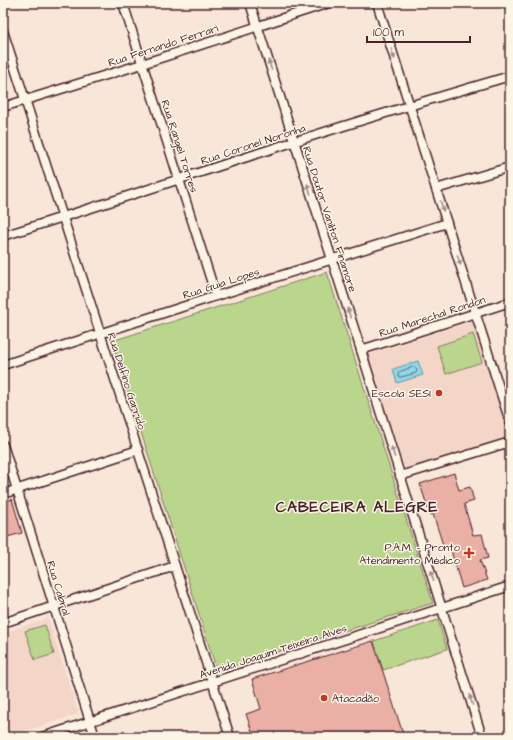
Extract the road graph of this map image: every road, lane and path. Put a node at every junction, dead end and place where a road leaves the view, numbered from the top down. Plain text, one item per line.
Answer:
1 (122, 3) edge
2 (250, 3) edge
3 (329, 3) edge
4 (378, 3) edge
5 (257, 26) junction
6 (3, 31) edge
7 (142, 64) junction
8 (510, 76) edge
9 (25, 100) junction
10 (410, 105) junction
11 (3, 107) edge
12 (294, 142) junction
13 (510, 167) edge
14 (179, 180) junction
15 (436, 189) junction
16 (63, 218) junction
17 (447, 223) junction
18 (3, 236) edge
19 (332, 260) junction
20 (216, 296) junction
21 (510, 302) edge
22 (476, 313) junction
23 (100, 334) junction
24 (361, 350) junction
25 (3, 365) edge
26 (510, 422) edge
27 (510, 442) edge
28 (3, 445) edge
29 (138, 450) junction
30 (400, 476) junction
31 (17, 490) junction
32 (3, 494) edge
33 (175, 566) junction
34 (510, 586) edge
35 (54, 606) junction
36 (442, 608) junction
37 (3, 623) edge
38 (212, 682) junction
39 (90, 722) junction
40 (42, 737) edge
41 (95, 737) edge
42 (230, 737) edge
43 (482, 737) edge

1 - 7 street, Rua Rangel Torres
2 - 5 street, Rua Doutor Vanilton Finamore
3 - 5 street, Rua Fernando Ferrari
4 -> 10 street
5 - 7 street, Rua Fernando Ferrari
12 -> 5 street, Rua Doutor Vanilton Finamore
6 - 9 street, Rua Delfino Garrido
7 - 9 street, Rua Fernando Ferrari
7 - 14 street, Rua Rangel Torres
8 - 10 street, Rua Coronel Noronha
9 - 11 street, Rua Fernando Ferrari
9 - 16 street, Rua Delfino Garrido
10 - 12 street, Rua Coronel Noronha
10 - 15 street
12 - 14 street, Rua Coronel Noronha
19 -> 12 street, Rua Doutor Vanilton Finamore
13 - 15 street
14 - 16 street, Rua Coronel Noronha
14 - 20 street, Rua Rangel Torres
15 -> 17 street
16 - 18 street, Rua Coronel Noronha
16 - 23 street, Rua Delfino Garrido
17 - 19 street, Rua Guia Lopes
17 -> 22 street
19 - 20 street, Rua Guia Lopes
24 -> 19 street, Rua Doutor Vanilton Finamore
20 - 23 street, Rua Guia Lopes
21 - 22 street, Rua Marechal Rondon
22 - 24 street, Rua Marechal Rondon
22 - 26 street
23 - 25 street, Rua Guia Lopes
23 - 29 street, Rua Delfino Garrido
30 -> 24 street, Rua Doutor Vanilton Finamore
27 - 30 street
28 - 31 street, Rua Cabral
29 - 31 street
29 - 33 street, Rua Delfino Garrido
36 -> 30 street, Rua Doutor Vanilton Finamore
31 - 32 street
31 - 35 street, Rua Cabral
33 - 35 street
33 - 38 street, Rua Delfino Garrido
34 - 36 street, Avenida Joaquim Teixeira Alves
35 - 37 street
35 - 39 street, Rua Cabral
36 - 38 street, Avenida Joaquim Teixeira Alves
43 -> 36 street, Rua Doutor Vanilton Finamore
38 - 39 street, Avenida Joaquim Teixeira Alves
38 - 42 street, Rua Delfino Garrido
39 - 40 street, Avenida Joaquim Teixeira Alves
39 - 41 street, Rua Cabral

